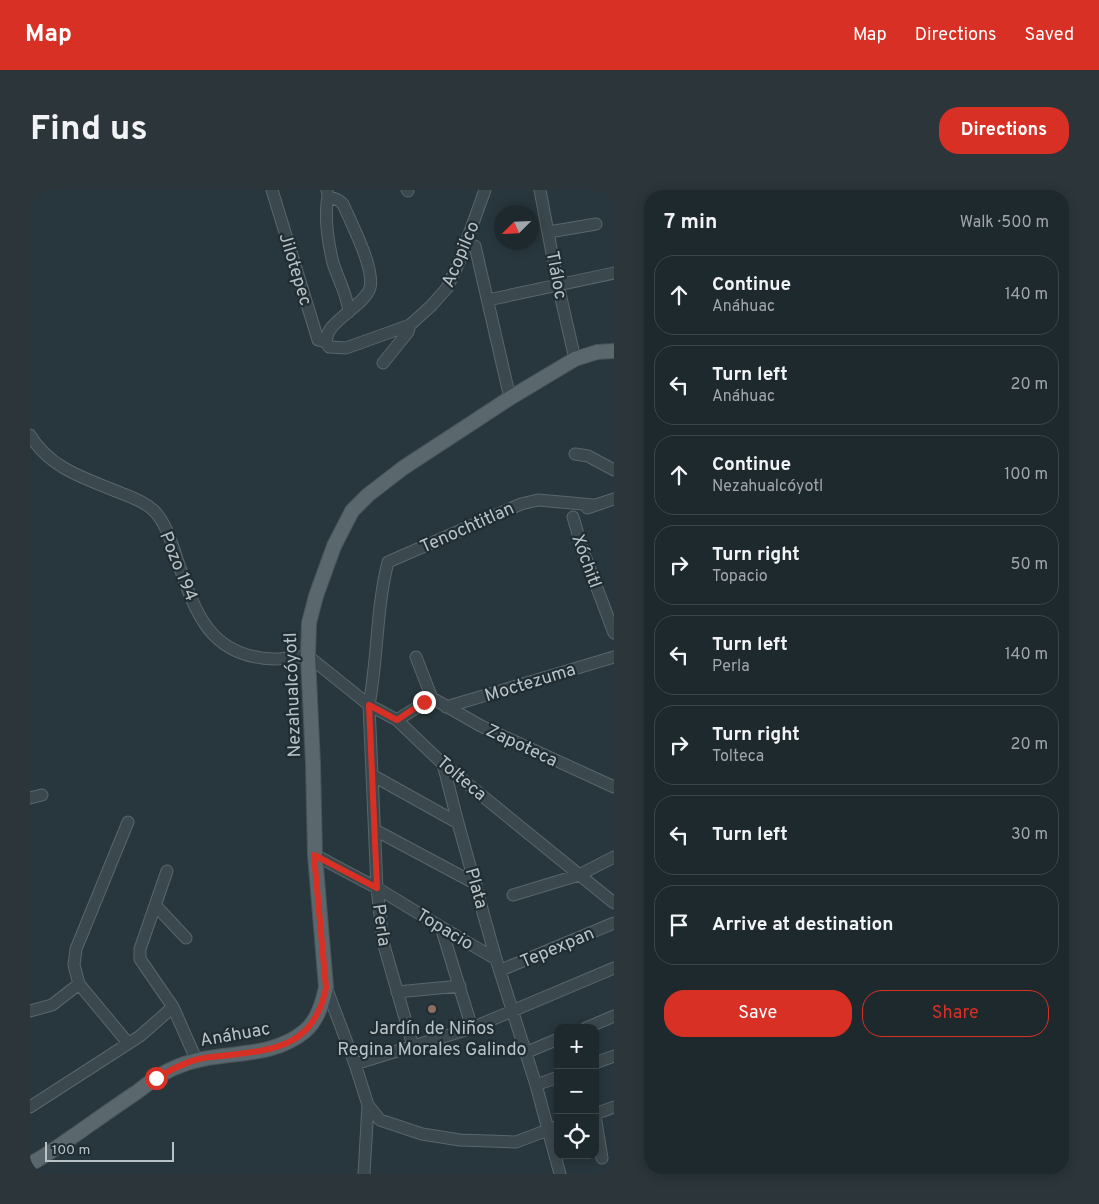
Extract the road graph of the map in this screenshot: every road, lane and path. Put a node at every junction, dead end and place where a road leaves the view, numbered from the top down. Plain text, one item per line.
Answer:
1 (272, 190) edge
2 (485, 190) edge
3 (540, 190) edge
4 (327, 193) edge
5 (596, 224) dead end
6 (549, 232) junction
7 (475, 246) dead end
8 (614, 273) edge
9 (558, 284) junction
10 (488, 300) junction
11 (349, 312) junction
12 (410, 325) junction
13 (326, 342) junction
14 (614, 351) edge
15 (576, 359) junction
16 (383, 363) dead end
17 (510, 398) junction
18 (30, 435) edge
19 (575, 454) dead end
20 (614, 470) edge
21 (614, 499) edge
22 (548, 501) junction
23 (594, 505) junction
24 (573, 517) junction
25 (388, 562) joint
26 (614, 634) edge
27 (308, 656) junction
28 (416, 657) dead end
29 (614, 657) edge
30 (432, 698) junction
31 (369, 705) junction
32 (446, 707) junction
33 (397, 720) junction
34 (443, 764) junction
35 (372, 775) junction
36 (614, 787) edge
37 (42, 795) dead end
38 (30, 798) edge
39 (128, 822) dead end
40 (458, 822) junction
41 (375, 830) junction
42 (314, 855) junction
43 (611, 859) edge
44 (167, 870) dead end
45 (579, 875) junction
46 (476, 884) junction
47 (377, 888) junction
48 (514, 895) dead end
49 (614, 903) edge
50 (155, 905) junction
51 (614, 923) edge
52 (441, 927) junction
53 (186, 938) dead end
54 (496, 959) junction
55 (614, 968) edge
56 (501, 970) junction
57 (79, 984) junction
58 (460, 986) junction
59 (326, 988) junction
60 (397, 992) junction
61 (173, 1007) junction
62 (30, 1011) edge
63 (512, 1011) junction
64 (614, 1016) edge
65 (595, 1024) edge
66 (472, 1028) junction
67 (554, 1041) edge
68 (128, 1043) junction
69 (412, 1046) junction
70 (525, 1053) junction
71 (614, 1056) edge
72 (196, 1059) junction
73 (599, 1062) edge
74 (355, 1064) junction
75 (554, 1079) edge
76 (536, 1086) junction
77 (368, 1105) junction
78 (30, 1107) edge
79 (614, 1107) edge
80 (597, 1114) edge
81 (552, 1128) edge
82 (599, 1140) edge
83 (602, 1158) dead end
84 (30, 1164) edge
85 (364, 1174) edge
86 (560, 1174) edge

1 - 13 street, Jilotepec
2 - 12 street, Acopilco
3 - 6 street, Tláloc
4 - 11 street
4 - 11 street
5 - 6 street
6 - 9 street, Tláloc
7 - 10 street
8 - 9 street
9 - 10 street
9 - 15 street, Tláloc
10 - 17 street
11 - 13 street
12 - 13 street, Acopilco
12 - 16 street
14 - 15 main road, Nezahualcóyotl
15 - 17 main road, Nezahualcóyotl
17 - 27 main road, Nezahualcóyotl
18 - 27 street, Pozo 194
19 - 20 street
21 - 23 street
22 - 23 street, Tenochtitlan
22 - 24 street
22 - 25 street, Tenochtitlan
23 - 24 street
24 - 26 street, Xóchitl
25 - 31 street, Perla
27 - 31 street, Tolteca
27 - 42 main road, Nezahualcóyotl
28 - 30 street
29 - 32 street, Moctezuma
30 - 32 street, Zapoteca
30 - 33 street
31 - 33 street, Tolteca
31 - 35 street, Perla
32 - 36 street, Zapoteca
33 - 34 street, Tolteca
34 - 40 street, Plata
34 - 45 street, Tolteca
35 - 40 street
35 - 41 street, Perla
37 - 38 street
39 - 57 street
40 - 46 street, Plata
41 - 46 street
41 - 47 street, Perla
42 - 47 street, Topacio
42 - 59 main road, Nezahualcóyotl
43 - 45 street
44 - 50 street
45 - 48 street
45 - 49 street, Tolteca
46 - 54 street, Plata
47 - 52 street, Topacio
47 - 60 street, Perla
50 - 53 street
50 - 61 street
51 - 56 street, Tepexpan
52 - 54 street, Topacio
52 - 58 street
54 - 56 street, Plata
55 - 63 street
56 - 63 street, Plata
57 - 62 street
57 - 68 street
58 - 60 street
58 - 66 street
59 - 72 main road, Anáhuac
59 - 74 street
60 - 69 street, Perla
61 - 68 street
61 - 72 street
63 - 66 street
63 - 70 street, Plata
64 - 65 street
66 - 69 street
67 - 70 street
68 - 78 street
69 - 74 street
70 - 76 street, Plata
71 - 73 street
72 - 84 main road, Anáhuac
74 - 77 street
75 - 76 street
76 - 81 street, Plata
77 - 81 street
77 - 85 street
79 - 80 street
81 - 86 street, Plata
82 - 83 street

